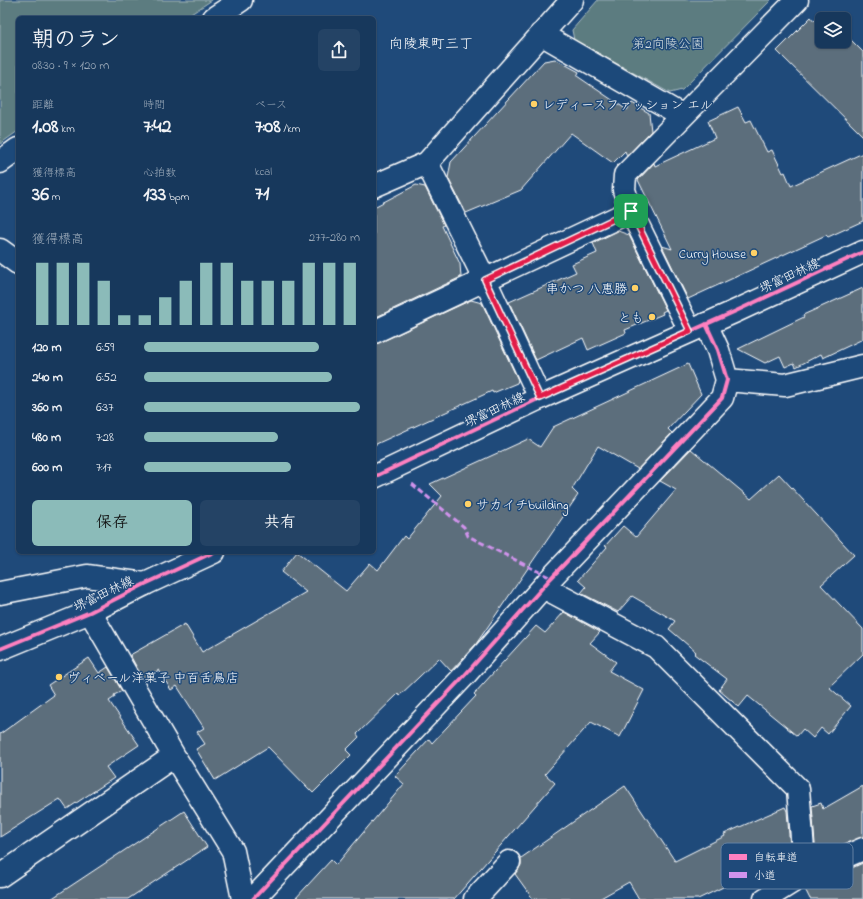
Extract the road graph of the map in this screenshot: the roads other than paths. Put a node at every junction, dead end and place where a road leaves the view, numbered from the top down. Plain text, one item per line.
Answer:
1 (241, 0) edge
2 (572, 0) edge
3 (797, 0) edge
4 (217, 16) edge
5 (541, 34) junction
6 (683, 116) junction
7 (16, 150) edge
8 (0, 162) edge
9 (427, 163) junction
10 (376, 185) edge
11 (631, 211) junction
12 (0, 250) edge
13 (863, 252) edge
14 (16, 262) edge
15 (485, 280) junction
16 (698, 327) junction
17 (376, 331) edge
18 (863, 366) edge
19 (727, 380) junction
20 (540, 398) junction
21 (376, 476) edge
22 (210, 554) edge
23 (145, 584) junction
24 (543, 587) junction
25 (0, 593) edge
26 (90, 612) junction
27 (0, 649) edge
28 (174, 756) junction
29 (802, 843) edge
30 (863, 848) edge
31 (853, 852) edge
32 (509, 862) dead end
33 (0, 876) edge
34 (781, 889) edge
35 (243, 899) edge
36 (253, 899) edge
37 (475, 899) edge
38 (765, 899) edge

1 - 4 street
2 - 5 street
3 - 6 street
5 - 6 street
5 - 9 street
6 - 11 street
7 - 8 street
9 - 10 street
9 - 15 street
11 - 15 street
11 - 16 street
12 - 14 street
13 - 16 street, 堺富田林線
15 - 17 street
15 - 20 street
16 - 19 street
16 - 20 street, 堺富田林線
18 - 19 street
19 - 24 street
20 - 21 street, 堺富田林線
22 - 23 street, 堺富田林線
23 - 25 street
23 - 26 street, 堺富田林線
24 - 29 street
24 - 36 street
26 - 27 street, 堺富田林線
26 - 28 street
28 - 33 street
28 - 35 street
30 - 31 street
32 - 37 street
34 - 38 street

